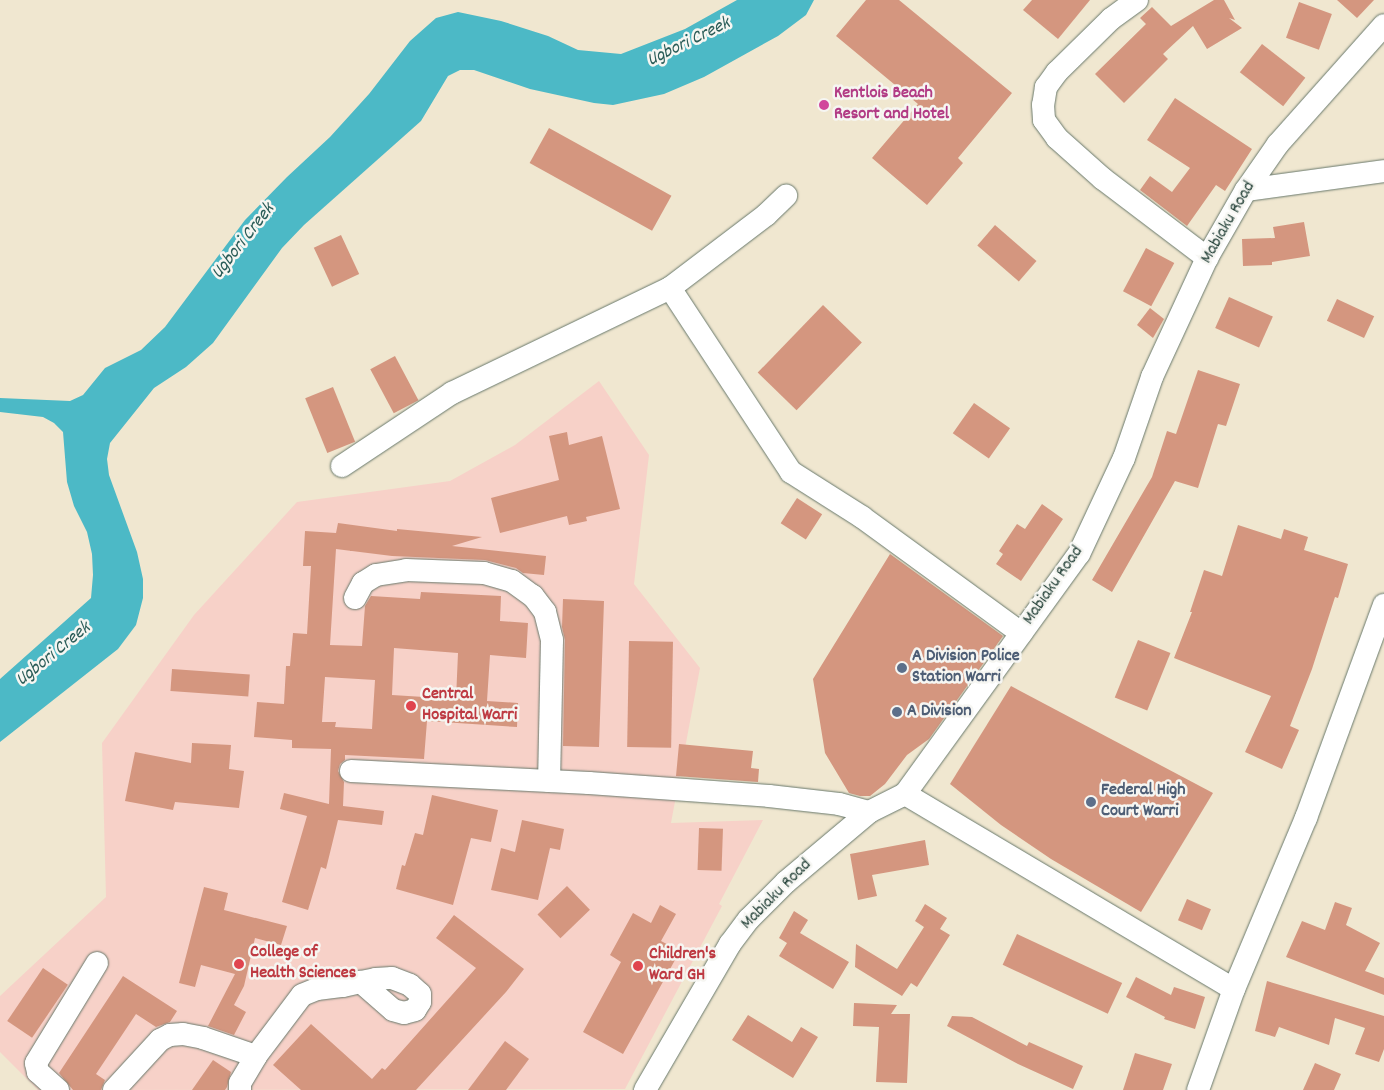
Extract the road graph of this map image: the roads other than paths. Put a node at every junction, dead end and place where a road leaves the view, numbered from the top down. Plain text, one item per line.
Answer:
1 (1137, 0) edge
2 (1384, 25) edge
3 (1384, 171) edge
4 (1246, 190) junction
5 (786, 196) dead end
6 (1207, 258) junction
7 (670, 288) junction
8 (342, 466) dead end
9 (355, 598) dead end
10 (1384, 604) edge
11 (1021, 633) junction
12 (351, 771) dead end
13 (549, 781) junction
14 (905, 794) junction
15 (869, 812) junction
16 (97, 963) dead end
17 (361, 982) dead end
18 (1234, 989) junction
19 (256, 1056) junction
20 (58, 1090) edge
21 (114, 1090) edge
22 (240, 1090) edge
23 (645, 1090) edge
24 (1198, 1090) edge

1 - 6 street
2 - 4 street, Mabiaku Road
3 - 4 street
4 - 6 street, Mabiaku Road
5 - 7 street
6 - 11 street, Mabiaku Road
7 - 8 street
7 - 11 street
9 - 13 street
10 - 18 street
11 - 14 street, Mabiaku Road
12 - 13 street
13 - 15 street
14 - 15 street, Mabiaku Road
14 - 18 street
15 - 23 street, Mabiaku Road
16 - 20 street
17 - 19 street
18 - 24 street
19 - 21 street
19 - 22 street

